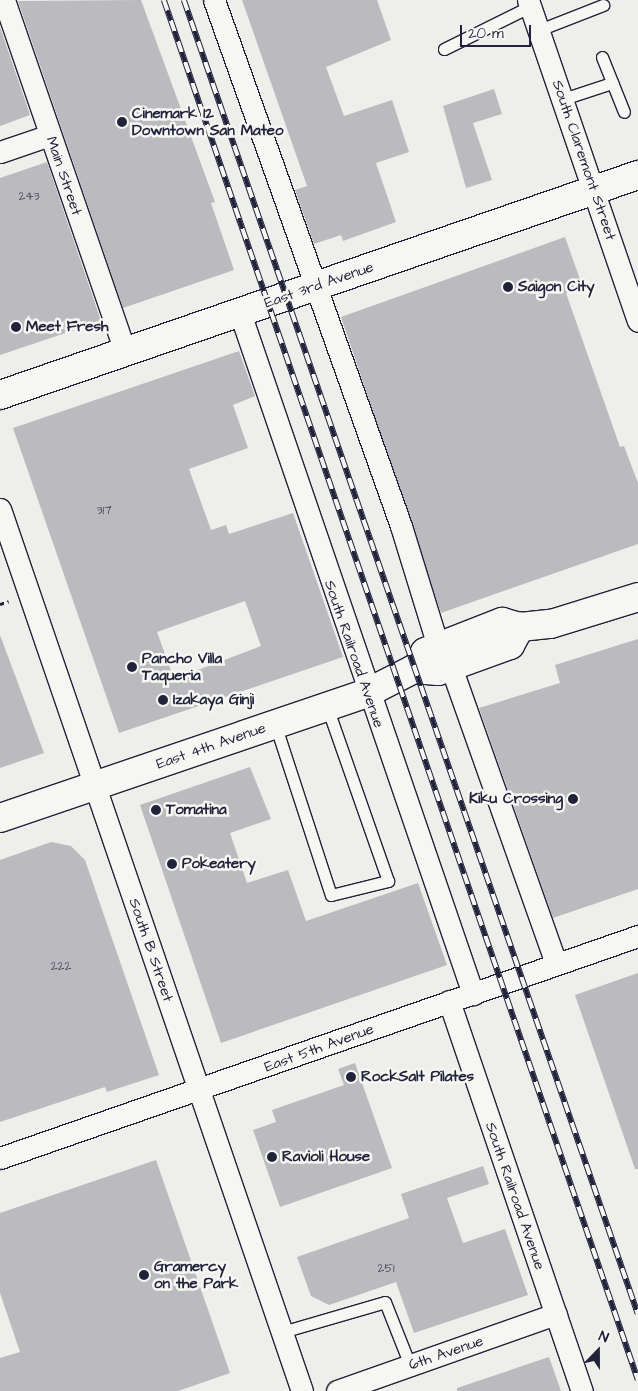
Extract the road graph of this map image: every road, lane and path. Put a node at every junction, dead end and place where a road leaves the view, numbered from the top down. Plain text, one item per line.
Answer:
1 (4, 0) edge
2 (214, 0) edge
3 (530, 3) edge
4 (603, 6) dead end
5 (539, 30) junction
6 (444, 49) dead end
7 (602, 57) dead end
8 (612, 83) junction
9 (563, 99) junction
10 (624, 112) dead end
11 (50, 135) junction
12 (0, 152) edge
13 (638, 175) edge
14 (594, 190) junction
15 (315, 285) junction
16 (240, 313) junction
17 (638, 321) edge
18 (125, 352) junction
19 (0, 395) edge
20 (0, 509) edge
21 (638, 597) edge
22 (444, 657) junction
23 (367, 693) junction
24 (327, 707) junction
25 (274, 724) junction
26 (94, 786) junction
27 (0, 818) edge
28 (638, 936) edge
29 (556, 964) junction
30 (473, 994) junction
31 (449, 1001) junction
32 (199, 1091) junction
33 (0, 1158) edge
34 (556, 1314) junction
35 (282, 1332) junction
36 (410, 1365) junction
37 (379, 1384) edge
38 (302, 1391) edge
39 (337, 1391) edge
40 (582, 1391) edge

1 - 11 street, Main Street
2 - 15 street
3 - 5 street, South Claremont Street
3 - 6 lane
4 - 5 lane
5 - 9 street, South Claremont Street
7 - 8 lane
8 - 9 lane
8 - 10 lane
9 - 14 street, South Claremont Street
11 - 12 street
11 - 18 street, Main Street
13 - 14 main road, East 3rd Avenue
14 - 15 main road, East 3rd Avenue
14 - 17 street, South Claremont Street
15 - 16 main road, East 3rd Avenue
15 - 22 street
16 - 18 main road, East 3rd Avenue
16 - 23 street, South Railroad Avenue
18 - 19 main road, East 3rd Avenue
20 - 26 street, South B Street
21 - 22 main road, East 4th Avenue
22 - 23 main road, East 4th Avenue
22 - 29 street
23 - 24 main road, East 4th Avenue
23 - 30 street, South Railroad Avenue
24 - 25 main road, East 4th Avenue
24 - 25 lane
25 - 26 main road, East 4th Avenue
26 - 27 main road, East 4th Avenue
26 - 32 street, South B Street
28 - 29 street, East 5th Avenue
29 - 30 street, East 5th Avenue
30 - 31 street, East 5th Avenue
31 - 32 street, East 5th Avenue
31 - 34 street, South Railroad Avenue
32 - 33 street, East 5th Avenue
32 - 35 street, South B Street
34 - 36 street, 6th Avenue
34 - 40 street, South Railroad Avenue
35 - 36 lane
35 - 38 street, South B Street
36 - 37 street, 6th Avenue
37 - 39 street, 6th Avenue

